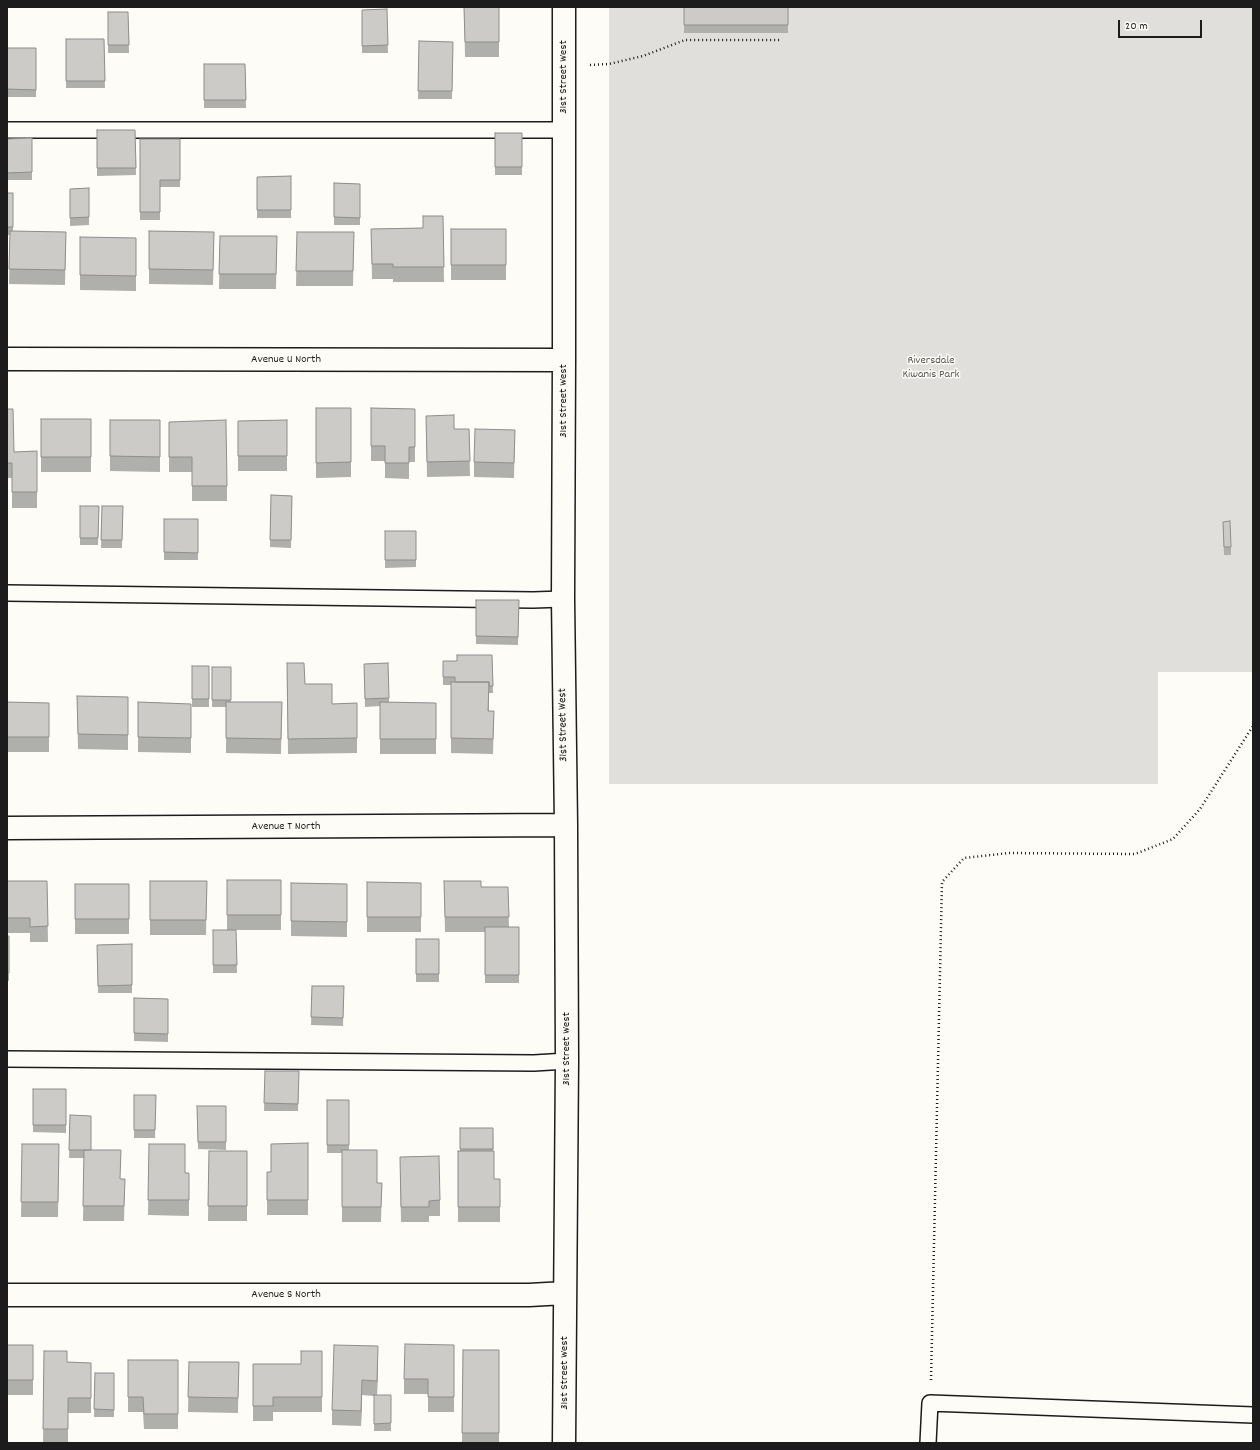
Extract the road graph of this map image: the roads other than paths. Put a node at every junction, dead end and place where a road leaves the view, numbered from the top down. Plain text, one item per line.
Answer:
1 (564, 7) edge
2 (7, 130) edge
3 (564, 130) junction
4 (7, 359) edge
5 (564, 360) junction
6 (7, 593) edge
7 (563, 599) junction
8 (566, 825) junction
9 (7, 828) edge
10 (7, 1059) edge
11 (567, 1061) junction
12 (565, 1293) junction
13 (7, 1295) edge
14 (1253, 1416) edge
15 (564, 1443) edge
16 (928, 1443) edge

1 - 3 street, 31st Street West
2 - 3 lane
3 - 5 street, 31st Street West
4 - 5 street, Avenue U North
5 - 7 street, 31st Street West
6 - 7 lane
7 - 8 street, 31st Street West
8 - 9 street, Avenue T North
8 - 11 street, 31st Street West
10 - 11 lane
11 - 12 street, 31st Street West
12 - 13 street, Avenue S North
12 - 15 street, 31st Street West
14 - 16 lane

